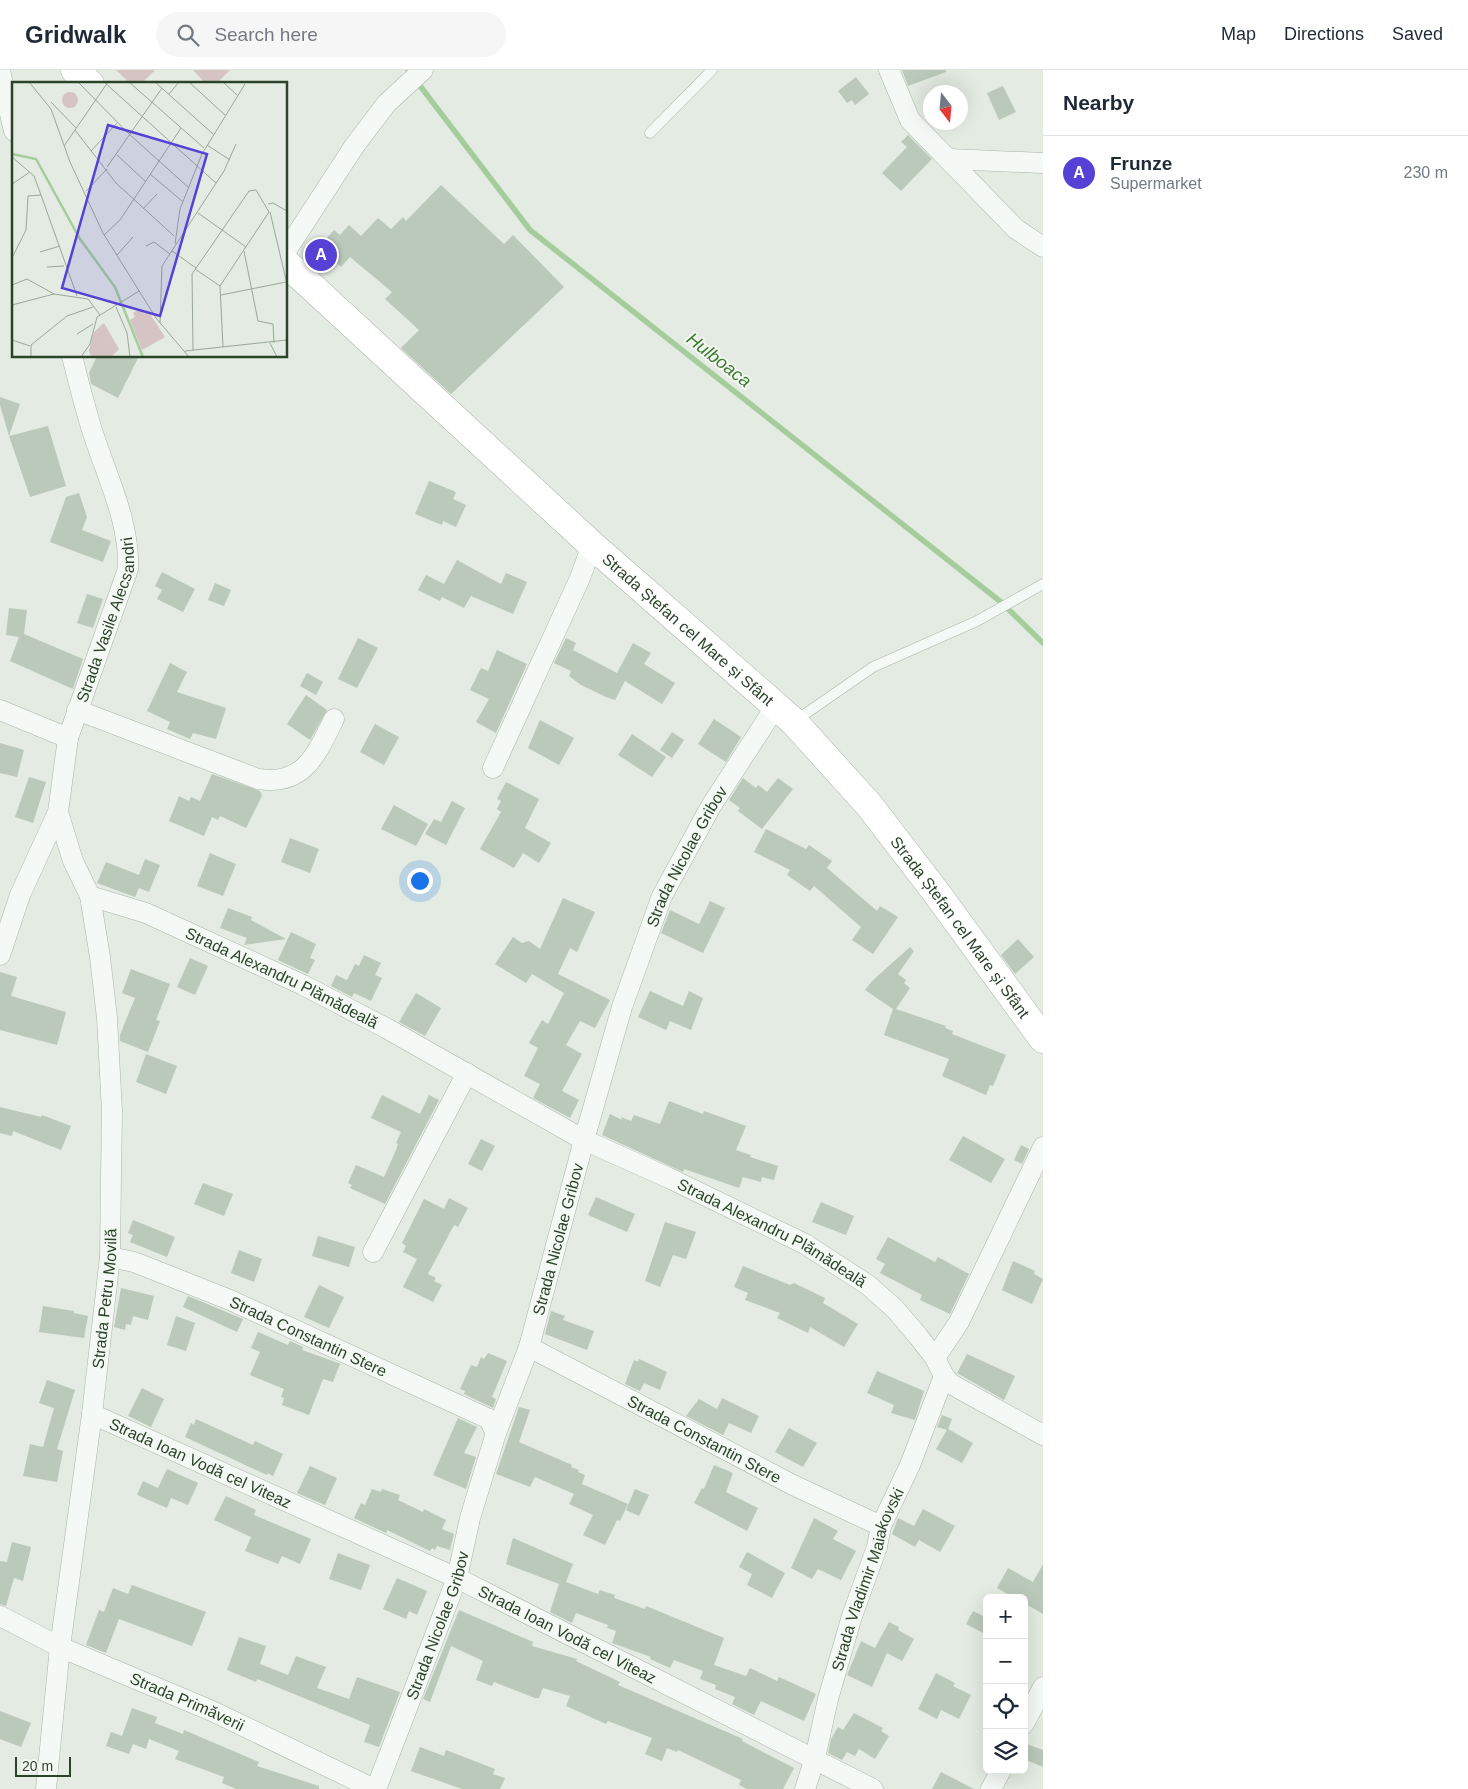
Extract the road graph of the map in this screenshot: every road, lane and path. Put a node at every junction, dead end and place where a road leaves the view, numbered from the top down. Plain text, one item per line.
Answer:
1 (75, 70) edge
2 (423, 70) edge
3 (712, 70) edge
4 (889, 70) edge
5 (0, 71) edge
6 (88, 82) edge
7 (12, 122) edge
8 (650, 132) dead end
9 (949, 159) junction
10 (1043, 163) edge
11 (1043, 247) edge
12 (288, 248) edge
13 (288, 265) edge
14 (73, 358) edge
15 (592, 545) junction
16 (1043, 584) edge
17 (0, 710) edge
18 (77, 710) junction
19 (785, 714) junction
20 (334, 719) dead end
21 (68, 738) junction
22 (493, 768) dead end
23 (58, 812) junction
24 (90, 896) junction
25 (0, 954) edge
26 (1043, 1039) edge
27 (467, 1073) junction
28 (584, 1140) junction
29 (1043, 1147) edge
30 (373, 1252) dead end
31 (110, 1257) junction
32 (529, 1347) junction
33 (939, 1367) junction
34 (92, 1414) junction
35 (496, 1433) junction
36 (1043, 1435) edge
37 (880, 1526) junction
38 (457, 1578) junction
39 (0, 1616) edge
40 (60, 1647) junction
41 (1043, 1687) edge
42 (1028, 1716) edge
43 (815, 1758) junction
44 (999, 1774) edge
45 (46, 1789) edge
46 (375, 1789) edge
47 (805, 1789) edge
48 (873, 1789) edge
49 (991, 1789) edge

1 - 6 street
2 - 12 street
3 - 8 lane
4 - 9 street
5 - 7 street
9 - 10 street
9 - 11 street
13 - 15 street, Strada Ștefan cel Mare și Sfânt
14 - 18 street, Strada Vasile Alecsandri
15 - 19 street, Strada Ștefan cel Mare și Sfânt
15 - 22 street
16 - 19 lane
17 - 21 street
18 - 20 street, Strada Vasile Alecsandri
18 - 21 street, Strada Vasile Alecsandri
19 - 26 street, Strada Ștefan cel Mare și Sfânt
19 - 28 street, Strada Nicolae Gribov
21 - 23 street, Strada Vasile Alecsandri
23 - 24 street, Strada Petru Movilă
23 - 25 street, Strada Vasile Alecsandri
24 - 27 street, Strada Alexandru Plămădeală
24 - 31 street, Strada Petru Movilă
27 - 28 street, Strada Alexandru Plămădeală
27 - 30 street
28 - 32 street, Strada Nicolae Gribov
28 - 33 street, Strada Alexandru Plămădeală
29 - 33 street, Strada Vladimir Maiakovski
31 - 34 street, Strada Petru Movilă
31 - 35 street, Strada Constantin Stere
32 - 35 street, Strada Nicolae Gribov
32 - 37 street, Strada Constantin Stere
33 - 36 street, Strada Alexandru Plămădeală
33 - 37 street, Strada Vladimir Maiakovski
34 - 38 street, Strada Ioan Vodă cel Viteaz
34 - 40 street, Strada Petru Movilă
35 - 38 street, Strada Nicolae Gribov
37 - 43 street, Strada Vladimir Maiakovski
38 - 43 street, Strada Ioan Vodă cel Viteaz
38 - 46 street, Strada Nicolae Gribov
39 - 40 street, Strada Primăverii
40 - 45 street, Strada Petru Movilă
40 - 46 street, Strada Primăverii
41 - 42 street
43 - 47 street, Strada Vladimir Maiakovski
43 - 48 street, Strada Ioan Vodă cel Viteaz
44 - 49 street

